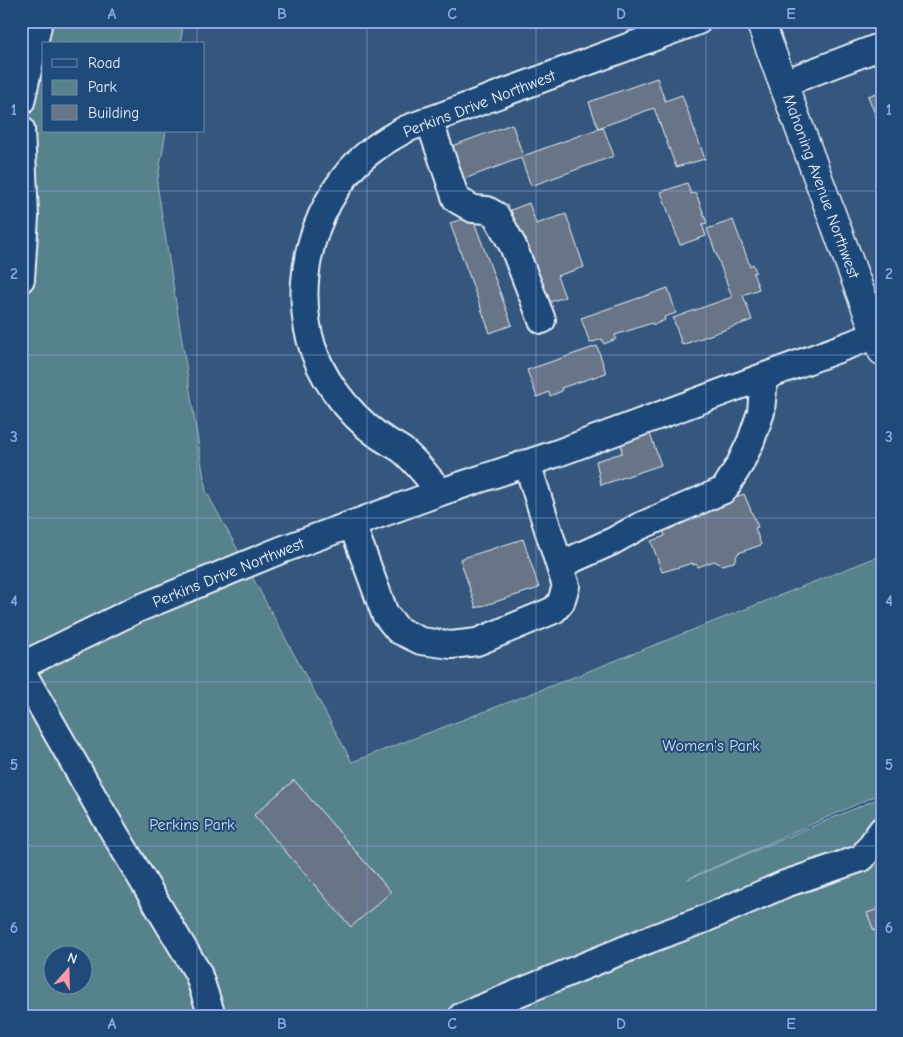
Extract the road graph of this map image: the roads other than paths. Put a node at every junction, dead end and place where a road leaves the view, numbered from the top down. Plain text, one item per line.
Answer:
1 (39, 21) edge
2 (698, 21) edge
3 (760, 21) edge
4 (882, 46) edge
5 (784, 83) junction
6 (21, 102) edge
7 (429, 120) junction
8 (21, 129) edge
9 (21, 279) edge
10 (542, 320) dead end
11 (879, 343) edge
12 (764, 377) junction
13 (527, 464) junction
14 (441, 492) junction
15 (352, 524) junction
16 (560, 566) junction
17 (21, 668) edge
18 (882, 830) edge
19 (474, 1014) edge
20 (212, 1016) edge

1 - 6 street
2 - 7 street, Perkins Drive Northwest
3 - 5 main road, Mahoning Avenue Northwest
4 - 5 street
5 - 11 main road, Mahoning Avenue Northwest
7 - 10 street
7 - 14 street, Perkins Drive Northwest
8 - 9 street
11 - 12 street, Perkins Drive Northwest
12 - 13 street, Perkins Drive Northwest
12 - 16 street
13 - 14 street, Perkins Drive Northwest
13 - 16 street
14 - 15 street, Perkins Drive Northwest
15 - 16 street
15 - 17 street, Perkins Drive Northwest
17 - 20 street
18 - 19 street

